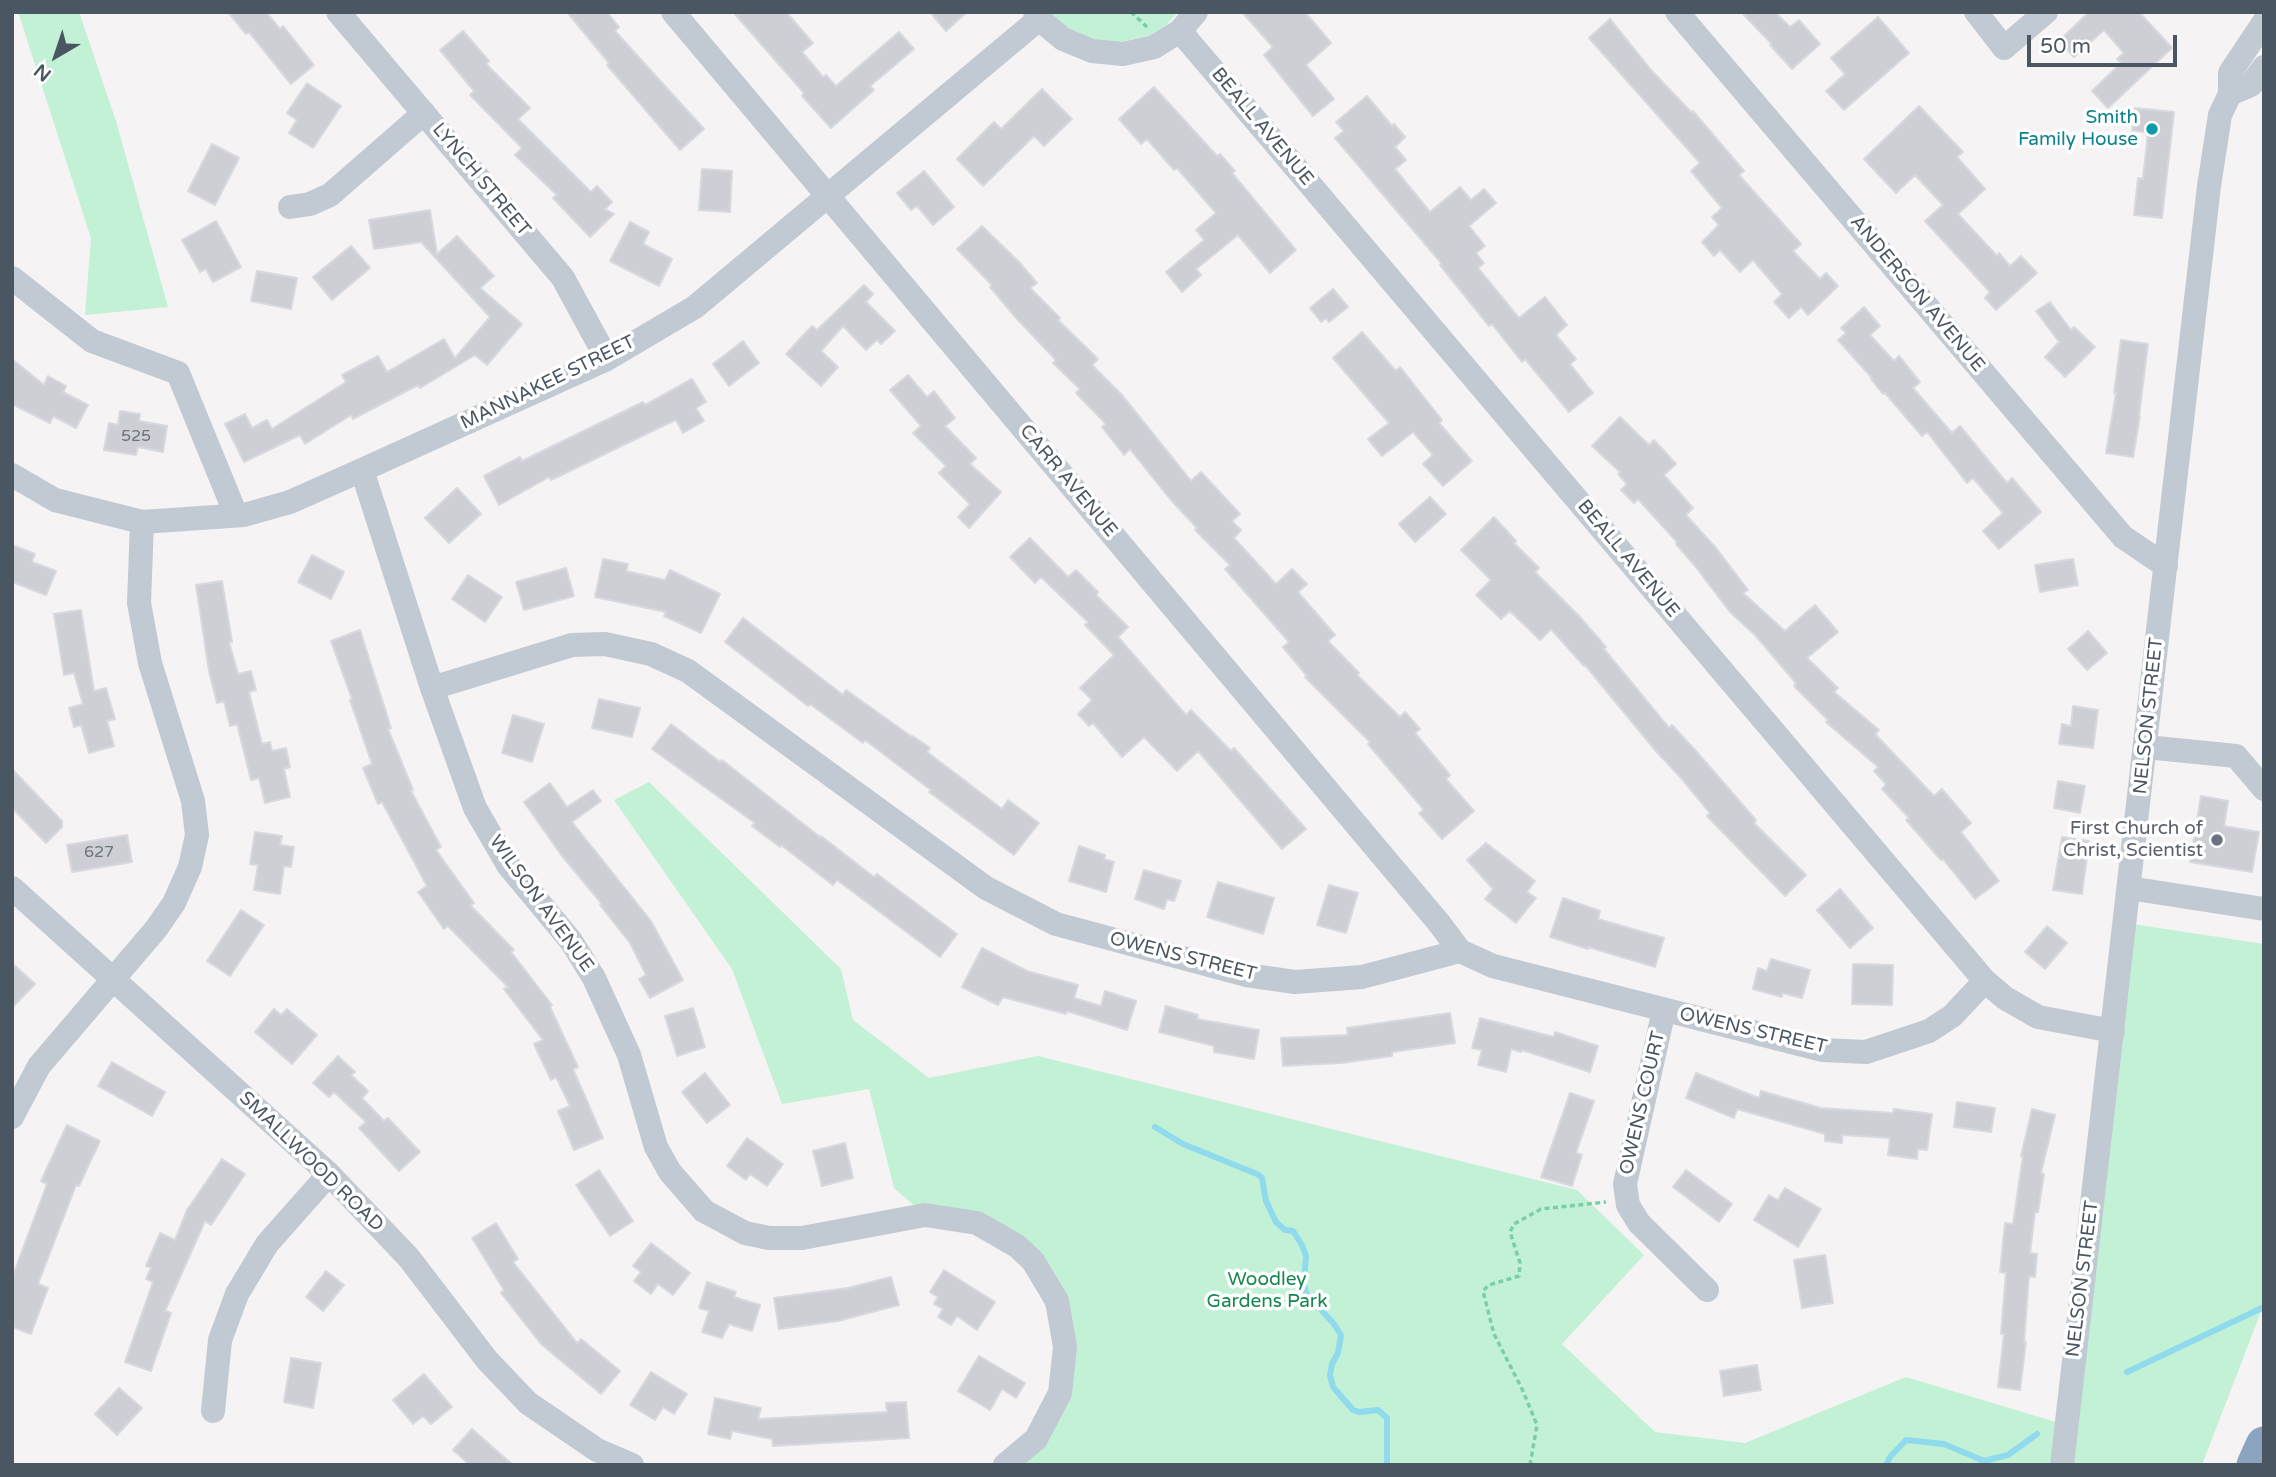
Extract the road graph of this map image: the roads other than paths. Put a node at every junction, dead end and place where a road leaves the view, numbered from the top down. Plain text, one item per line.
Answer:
1 (338, 12) edge
2 (673, 12) edge
3 (1677, 12) edge
4 (1976, 12) edge
5 (2046, 12) edge
6 (1037, 16) edge
7 (1188, 21) edge
8 (2264, 22) edge
9 (2264, 67) edge
10 (2230, 94) junction
11 (424, 113) junction
12 (828, 196) junction
13 (290, 207) dead end
14 (12, 278) edge
15 (607, 359) junction
16 (362, 470) junction
17 (12, 475) edge
18 (236, 515) junction
19 (142, 522) junction
20 (2166, 566) junction
21 (432, 688) junction
22 (2146, 747) junction
23 (2264, 789) edge
24 (12, 888) edge
25 (2129, 888) junction
26 (2264, 909) edge
27 (1460, 951) junction
28 (113, 980) junction
29 (1986, 981) junction
30 (1664, 1010) junction
31 (2113, 1031) junction
32 (12, 1117) edge
33 (329, 1174) junction
34 (1707, 1290) dead end
35 (213, 1411) dead end
36 (2264, 1446) edge
37 (632, 1465) edge
38 (1005, 1465) edge
39 (2062, 1465) edge
40 (2255, 1465) edge

1 - 11 street, LYNCH STREET
2 - 12 street, CARR AVENUE
3 - 20 street, ANDERSON AVENUE
4 - 5 street
6 - 7 street
6 - 12 street, MANNAKEE STREET
7 - 29 street, BEALL AVENUE
8 - 10 street, NELSON STREET
9 - 10 street
10 - 20 street, NELSON STREET
11 - 13 street
11 - 15 street, LYNCH STREET
12 - 15 street, MANNAKEE STREET
12 - 27 street, CARR AVENUE
14 - 18 street
15 - 16 street, MANNAKEE STREET
16 - 18 street, MANNAKEE STREET
16 - 21 street, WILSON AVENUE
17 - 19 street, MANNAKEE STREET
18 - 19 street, MANNAKEE STREET
19 - 28 street
20 - 22 street, NELSON STREET
21 - 27 street, OWENS STREET
21 - 38 street, WILSON AVENUE
22 - 23 street
22 - 25 street, NELSON STREET
24 - 28 street, SMALLWOOD ROAD
25 - 26 street
25 - 31 street, NELSON STREET
27 - 30 street, OWENS STREET
28 - 32 street
28 - 33 street, SMALLWOOD ROAD
29 - 30 street, OWENS STREET
29 - 31 street, BEALL AVENUE
30 - 34 street, OWENS COURT
31 - 39 street, NELSON STREET
33 - 35 street
33 - 37 street, SMALLWOOD ROAD
36 - 40 highway

